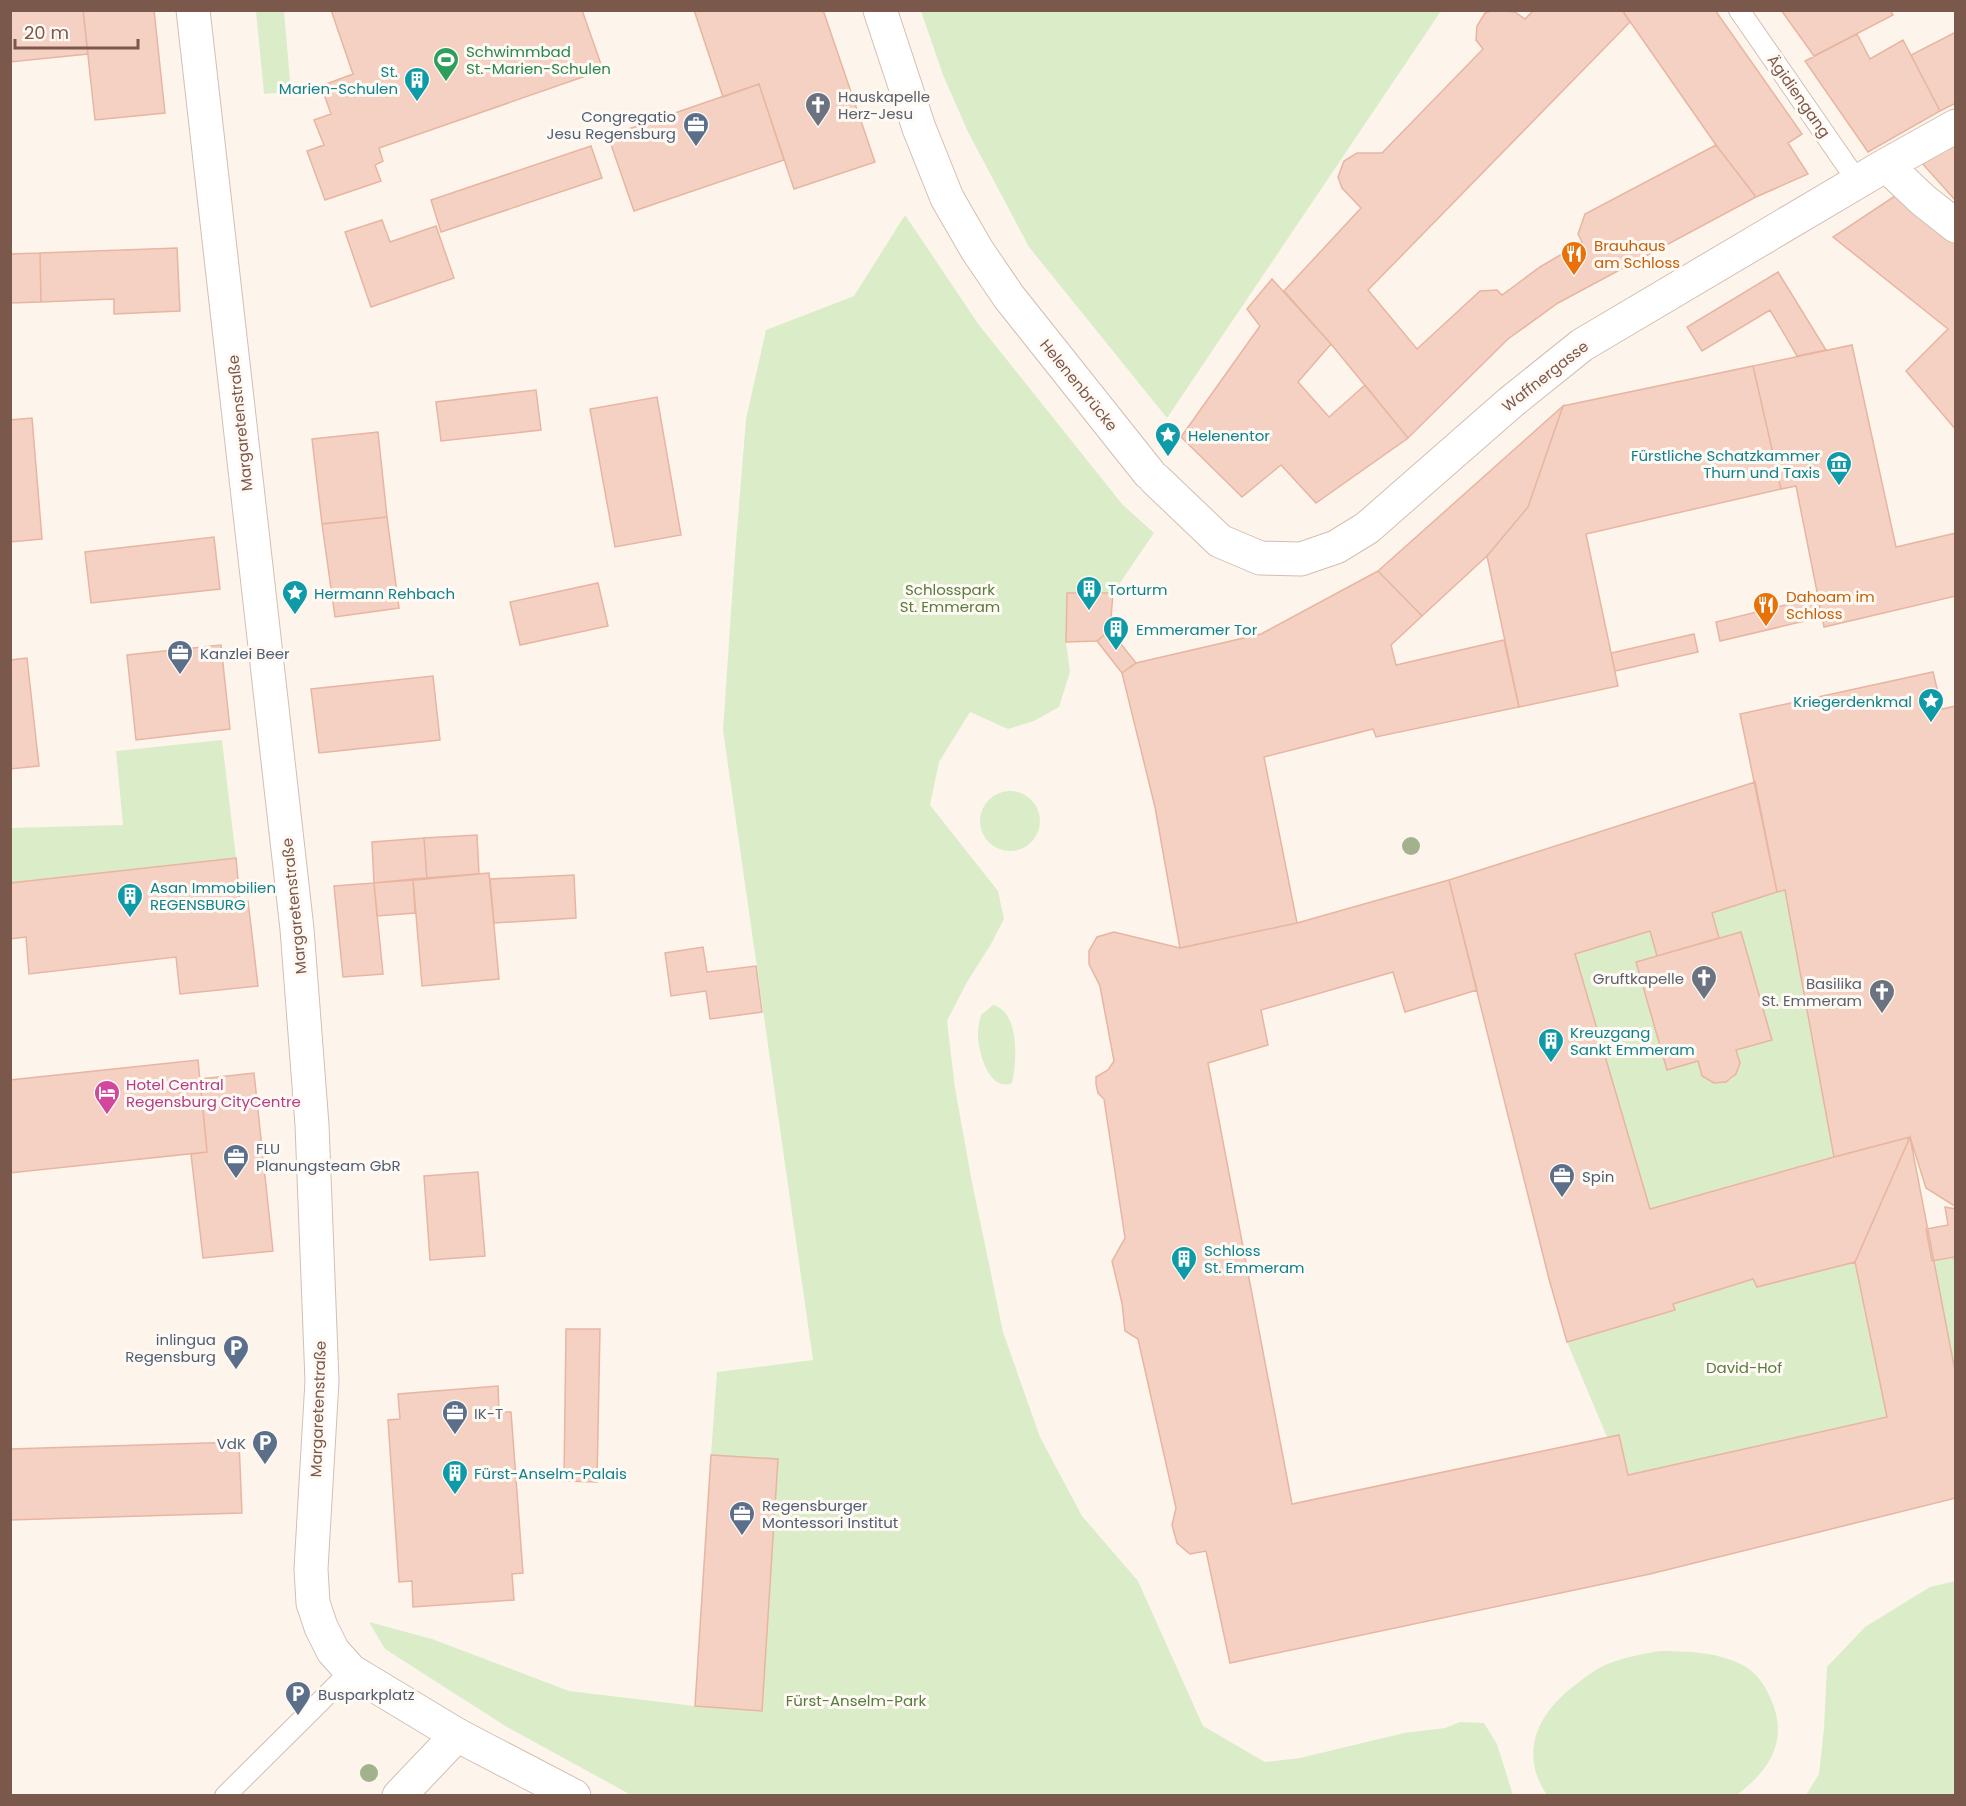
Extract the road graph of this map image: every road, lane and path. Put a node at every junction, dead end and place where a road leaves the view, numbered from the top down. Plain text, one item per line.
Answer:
1 (193, 10) edge
2 (880, 10) edge
3 (1739, 10) edge
4 (1956, 126) edge
5 (1886, 165) junction
6 (1858, 182) junction
7 (1956, 226) edge
8 (1152, 476) joint
9 (351, 1671) junction
10 (457, 1735) junction
11 (225, 1796) edge
12 (399, 1796) edge
13 (574, 1796) edge

1 - 9 street, Margaretenstraße
2 - 8 street, Helenenbrücke
3 - 6 lane, Ägidiengang
4 - 5 street, Waffnergasse
5 - 6 street, Waffnergasse
5 - 7 street
6 - 8 street, Waffnergasse
9 - 10 street, Margaretenstraße
9 - 11 lane
10 - 12 street
10 - 13 street, Margaretenstraße

